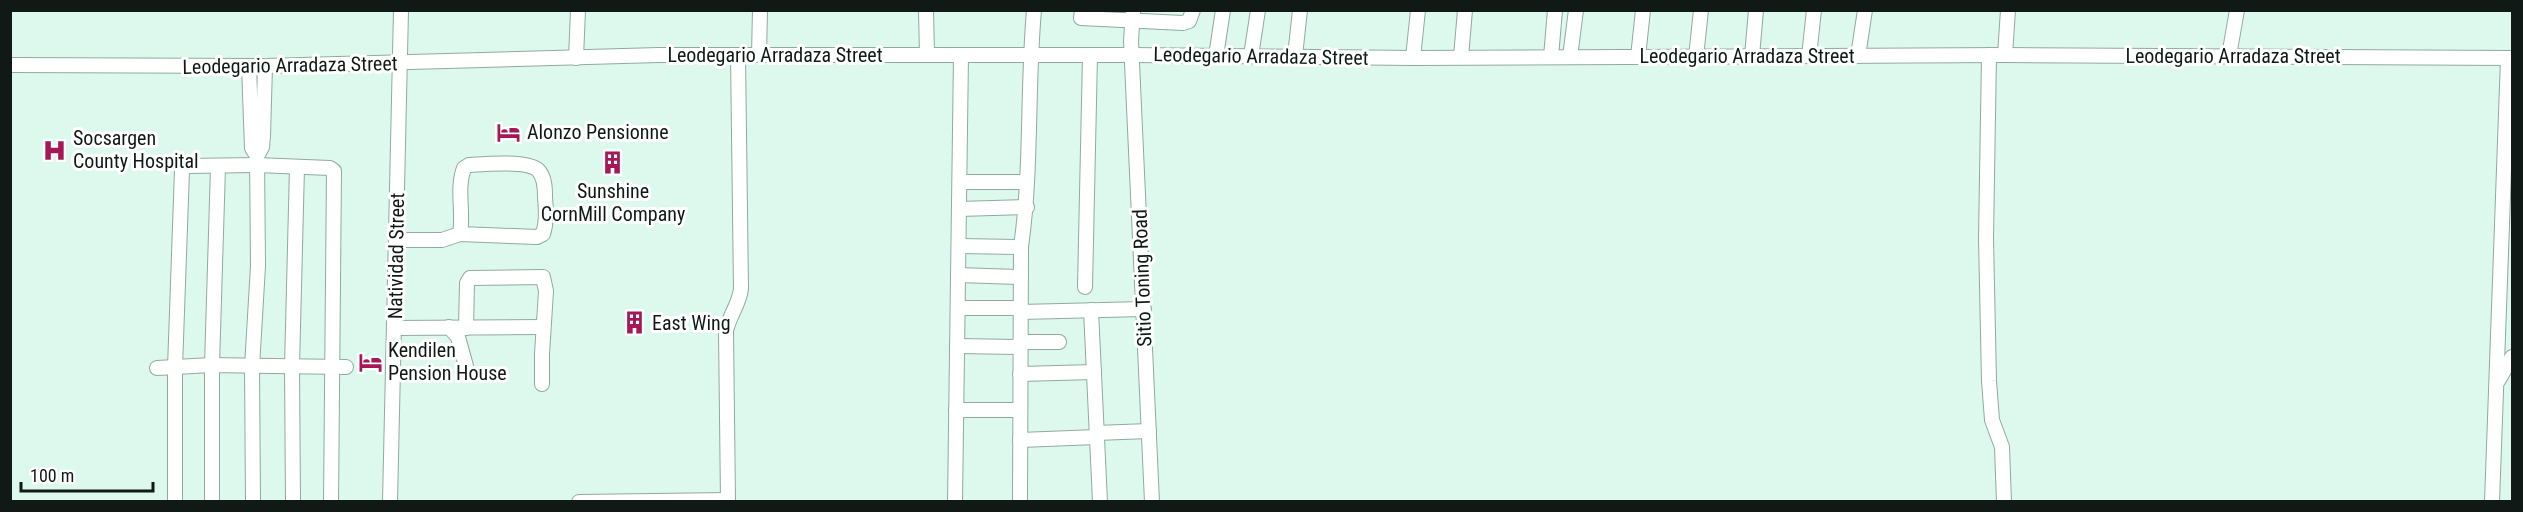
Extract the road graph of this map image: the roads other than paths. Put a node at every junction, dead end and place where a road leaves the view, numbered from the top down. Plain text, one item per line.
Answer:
1 (401, 10) edge
2 (578, 10) edge
3 (760, 10) edge
4 (926, 10) edge
5 (1034, 10) edge
6 (1082, 10) edge
7 (1193, 10) edge
8 (1223, 10) edge
9 (1258, 10) edge
10 (1300, 10) edge
11 (1418, 10) edge
12 (1465, 10) edge
13 (1555, 10) edge
14 (1576, 10) edge
15 (1643, 10) edge
16 (1701, 10) edge
17 (1756, 10) edge
18 (1814, 10) edge
19 (1864, 10) edge
20 (2008, 10) edge
21 (2237, 10) edge
22 (1132, 16) edge
23 (738, 55) junction
24 (759, 55) junction
25 (927, 55) junction
26 (961, 55) junction
27 (1030, 55) junction
28 (1090, 55) junction
29 (1133, 55) junction
30 (1989, 55) junction
31 (2005, 55) junction
32 (1216, 56) junction
33 (1251, 56) junction
34 (1295, 56) junction
35 (1752, 56) junction
36 (1809, 56) junction
37 (1858, 56) junction
38 (2229, 56) junction
39 (1461, 57) junction
40 (1551, 57) junction
41 (1570, 57) junction
42 (1638, 57) junction
43 (1696, 57) junction
44 (576, 58) junction
45 (1413, 58) junction
46 (2510, 58) edge
47 (400, 64) junction
48 (10, 65) edge
49 (249, 66) junction
50 (265, 66) junction
51 (257, 161) junction
52 (218, 167) junction
53 (297, 167) junction
54 (960, 182) junction
55 (1027, 182) junction
56 (1027, 207) junction
57 (959, 209) junction
58 (460, 234) junction
59 (397, 240) junction
60 (959, 246) junction
61 (1021, 247) junction
62 (958, 275) junction
63 (1021, 277) junction
64 (1085, 287) dead end
65 (958, 308) junction
66 (1144, 309) junction
67 (1021, 310) junction
68 (1091, 310) junction
69 (449, 327) junction
70 (543, 327) junction
71 (394, 328) junction
72 (466, 328) junction
73 (1059, 342) dead end
74 (1020, 344) junction
75 (957, 346) junction
76 (2506, 361) edge
77 (212, 365) junction
78 (466, 366) dead end
79 (252, 367) junction
80 (292, 367) junction
81 (331, 367) junction
82 (346, 367) dead end
83 (157, 368) dead end
84 (175, 368) junction
85 (1094, 372) junction
86 (1020, 374) junction
87 (542, 384) dead end
88 (956, 410) junction
89 (1020, 410) junction
90 (1149, 431) junction
91 (1097, 435) junction
92 (1020, 440) junction
93 (175, 501) edge
94 (212, 501) edge
95 (253, 501) edge
96 (293, 501) edge
97 (331, 501) edge
98 (390, 501) edge
99 (579, 501) edge
100 (728, 501) edge
101 (956, 501) edge
102 (1020, 501) edge
103 (1100, 501) edge
104 (1152, 501) edge
105 (2004, 501) edge
106 (2493, 501) edge

1 - 47 street, Natividad Street
2 - 44 street
3 - 24 street
4 - 25 street
5 - 27 street
6 - 22 street
7 - 22 street
8 - 32 street
9 - 33 street
10 - 34 street
11 - 45 street
12 - 39 street
13 - 40 street
14 - 41 street
15 - 42 street
16 - 43 street
17 - 35 street
18 - 36 street
19 - 37 street
20 - 31 street
21 - 38 street
22 - 29 street, Sitio Toning Road
23 - 24 street, Leodegario Arradaza Street
23 - 44 street, Leodegario Arradaza Street
23 - 100 street
24 - 25 street, Leodegario Arradaza Street
25 - 26 street, Leodegario Arradaza Street
26 - 27 street, Leodegario Arradaza Street
26 - 54 street
27 - 28 street, Leodegario Arradaza Street
27 - 55 street
28 - 29 street, Leodegario Arradaza Street
28 - 64 street
29 - 32 street, Leodegario Arradaza Street
29 - 66 street, Sitio Toning Road
30 - 31 street, Leodegario Arradaza Street
30 - 37 street, Leodegario Arradaza Street
30 - 105 street
31 - 38 street, Leodegario Arradaza Street
32 - 33 street, Leodegario Arradaza Street
33 - 34 street, Leodegario Arradaza Street
34 - 45 street, Leodegario Arradaza Street
35 - 36 street, Leodegario Arradaza Street
35 - 43 street, Leodegario Arradaza Street
36 - 37 street, Leodegario Arradaza Street
38 - 46 street, Leodegario Arradaza Street
39 - 40 street, Leodegario Arradaza Street
39 - 45 street, Leodegario Arradaza Street
40 - 41 street, Leodegario Arradaza Street
41 - 42 street, Leodegario Arradaza Street
42 - 43 street, Leodegario Arradaza Street
44 - 47 street, Leodegario Arradaza Street
46 - 76 street
47 - 50 street, Leodegario Arradaza Street
47 - 59 street, Natividad Street
48 - 49 street, Leodegario Arradaza Street
49 - 50 street, Leodegario Arradaza Street
49 - 51 street
50 - 51 street
51 - 52 street
51 - 53 street
51 - 79 street
52 - 77 street
52 - 84 street
53 - 80 street
53 - 81 street
54 - 55 street
54 - 57 street
55 - 56 street
56 - 57 street
56 - 61 street
57 - 60 street
58 - 58 street
58 - 59 street
59 - 71 street, Natividad Street
60 - 61 street
60 - 62 street
61 - 63 street
62 - 63 street
62 - 65 street
63 - 67 street
65 - 67 street
65 - 75 street
66 - 68 street
66 - 90 street, Sitio Toning Road
67 - 68 street
67 - 74 street
68 - 85 street
69 - 71 street
69 - 72 street
69 - 78 street
70 - 72 street
70 - 72 street
70 - 87 street
71 - 98 street, Natividad Street
73 - 74 street
74 - 75 street
74 - 86 street
75 - 88 street
76 - 106 street
77 - 79 street
77 - 84 street
77 - 94 street
79 - 80 street
79 - 95 street
80 - 81 street
80 - 96 street
81 - 82 street
81 - 97 street
83 - 84 street
84 - 93 street
85 - 86 street
85 - 91 street
86 - 89 street
88 - 89 street
88 - 101 street
89 - 92 street
90 - 91 street
90 - 104 street, Sitio Toning Road
91 - 92 street
91 - 103 street
92 - 102 street
99 - 100 street

